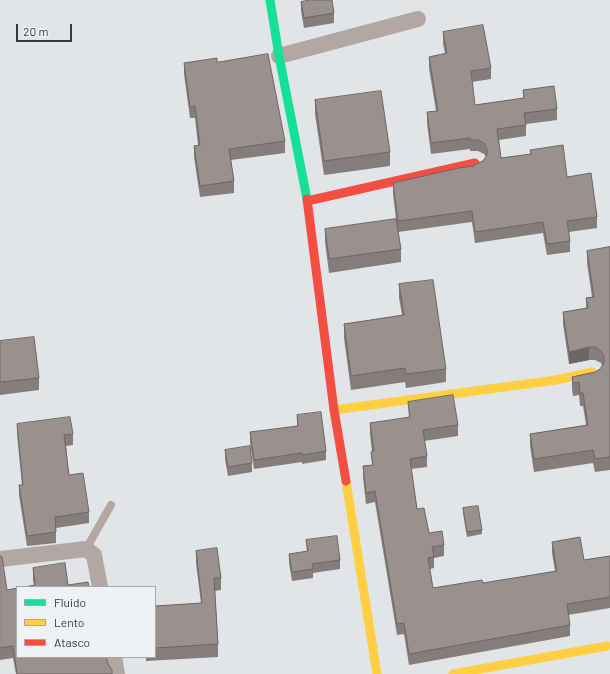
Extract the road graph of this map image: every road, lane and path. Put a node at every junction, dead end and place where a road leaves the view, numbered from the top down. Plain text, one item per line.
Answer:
1 (270, 0) edge
2 (418, 19) dead end
3 (279, 56) junction
4 (475, 163) edge
5 (307, 201) junction
6 (592, 372) edge
7 (334, 410) junction
8 (111, 505) dead end
9 (86, 549) junction
10 (0, 559) edge
11 (100, 586) edge
12 (607, 646) dead end
13 (114, 658) edge
14 (117, 674) edge
15 (377, 674) edge
16 (453, 674) edge

1 - 3 street
2 - 3 street
3 - 5 street
4 - 5 street
5 - 7 street
6 - 7 street
7 - 15 street
8 - 9 lane
9 - 10 street
9 - 11 street
12 - 16 street
13 - 14 street

